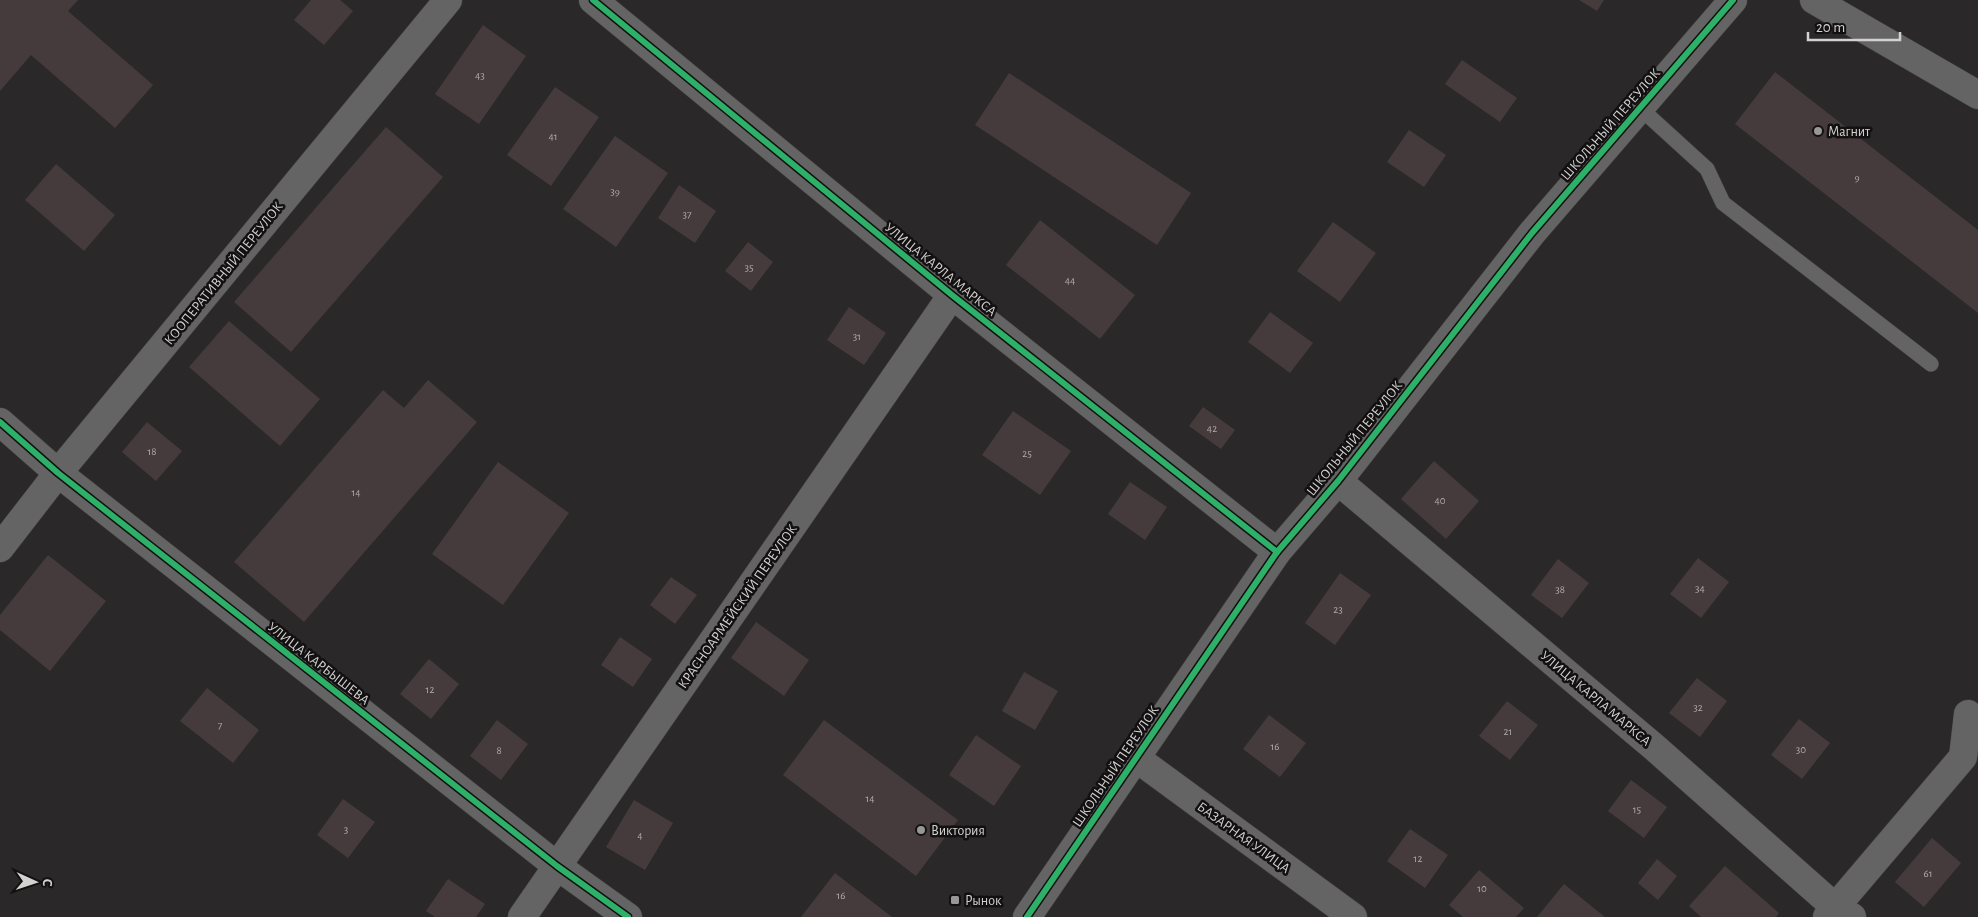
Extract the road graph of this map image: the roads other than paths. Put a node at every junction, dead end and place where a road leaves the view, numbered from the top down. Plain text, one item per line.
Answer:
1 (448, 0) edge
2 (593, 0) edge
3 (1733, 0) edge
4 (1814, 0) edge
5 (1978, 95) edge
6 (1640, 108) junction
7 (952, 295) junction
8 (1930, 364) dead end
9 (0, 422) edge
10 (58, 473) junction
11 (1338, 481) junction
12 (0, 548) edge
13 (1277, 552) junction
14 (1968, 714) dead end
15 (1136, 758) junction
16 (557, 866) junction
17 (1838, 914) edge
18 (522, 917) edge
19 (628, 917) edge
20 (1027, 917) edge
21 (1353, 917) edge

1 - 10 street, КООПЕРАТИВНЫЙ ПЕРЕУЛОК
2 - 7 street, УЛИЦА КАРЛА МАРКСА
3 - 6 street, ШКОЛЬНЫЙ ПЕРЕУЛОК
4 - 5 street
6 - 8 lane
6 - 11 street, ШКОЛЬНЫЙ ПЕРЕУЛОК
7 - 13 street, УЛИЦА КАРЛА МАРКСА
7 - 16 street, КРАСНОАРМЕЙСКИЙ ПЕРЕУЛОК
9 - 10 street, УЛИЦА КАРБЫШЕВА
10 - 12 street, КООПЕРАТИВНЫЙ ПЕРЕУЛОК
10 - 16 street, УЛИЦА КАРБЫШЕВА
11 - 13 street, ШКОЛЬНЫЙ ПЕРЕУЛОК
11 - 17 street, УЛИЦА КАРЛА МАРКСА
13 - 15 street, ШКОЛЬНЫЙ ПЕРЕУЛОК
14 - 17 street
15 - 20 street, ШКОЛЬНЫЙ ПЕРЕУЛОК
15 - 21 street, БАЗАРНАЯ УЛИЦА
16 - 18 street, КРАСНОАРМЕЙСКИЙ ПЕРЕУЛОК
16 - 19 street, УЛИЦА КАРБЫШЕВА

